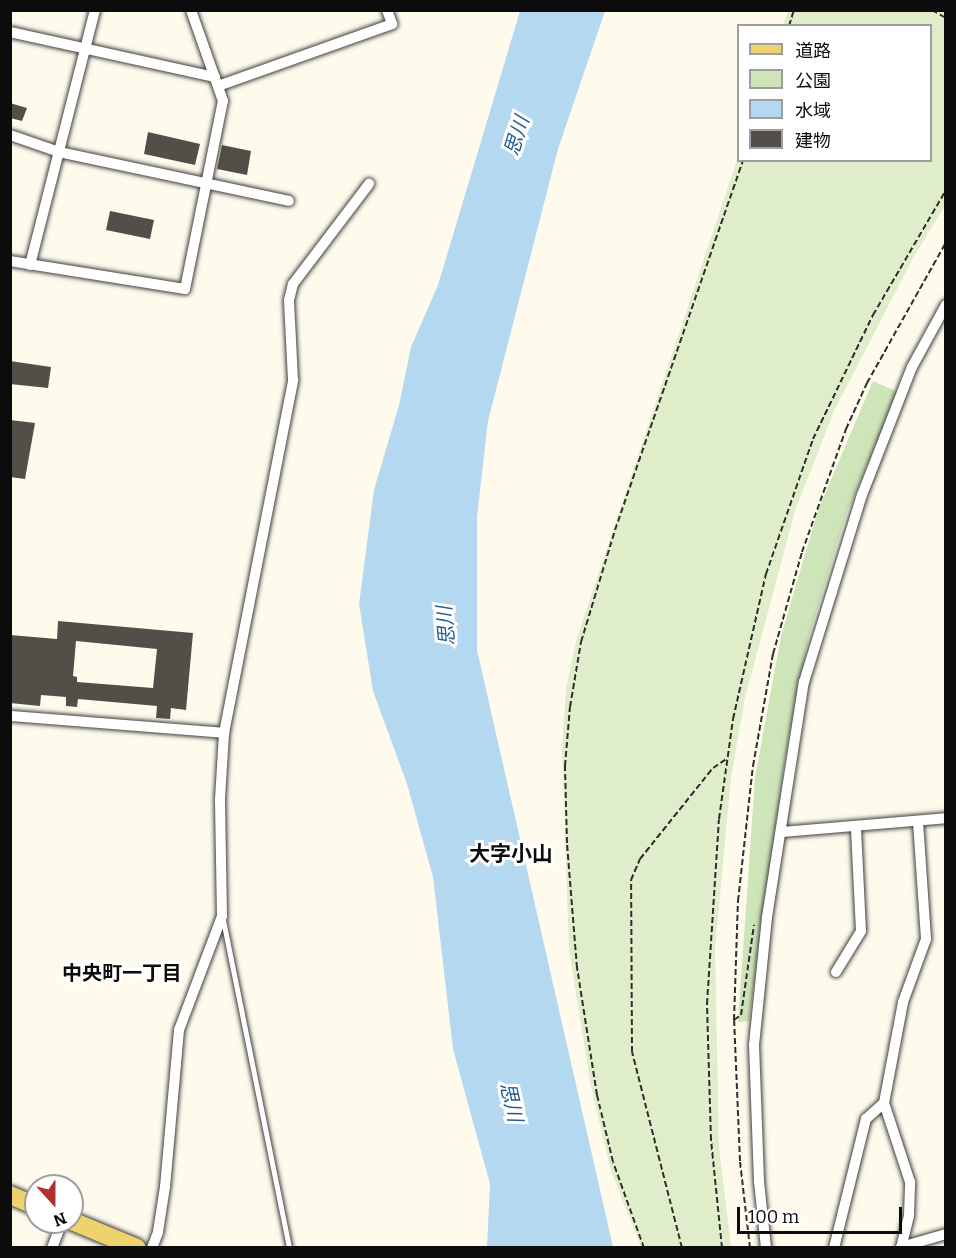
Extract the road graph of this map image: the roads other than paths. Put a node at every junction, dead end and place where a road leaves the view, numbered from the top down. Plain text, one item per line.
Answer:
1 (95, 10) edge
2 (191, 10) edge
3 (387, 10) edge
4 (395, 10) edge
5 (392, 24) junction
6 (10, 32) edge
7 (85, 49) junction
8 (216, 81) junction
9 (10, 135) edge
10 (59, 152) junction
11 (369, 184) dead end
12 (208, 185) junction
13 (289, 201) dead end
14 (10, 261) edge
15 (30, 265) junction
16 (945, 305) edge
17 (10, 716) edge
18 (224, 734) junction
19 (945, 818) edge
20 (918, 822) junction
21 (856, 827) junction
22 (781, 832) junction
23 (222, 916) junction
24 (836, 972) dead end
25 (885, 1103) junction
26 (10, 1195) edge
27 (24, 1201) edge
28 (84, 1226) edge
29 (945, 1234) edge
30 (901, 1247) edge
31 (137, 1248) edge
32 (152, 1248) edge
33 (289, 1248) edge
34 (766, 1248) edge
35 (834, 1248) edge

1 - 7 street
2 - 8 street
3 - 5 street
4 - 5 street
5 - 8 street
6 - 7 street
7 - 8 street
7 - 10 street
8 - 12 street
9 - 10 street
10 - 12 street
10 - 15 street
11 - 18 street
12 - 13 street
12 - 15 street
14 - 15 street
16 - 22 street
17 - 18 street
18 - 23 street
19 - 20 street
20 - 21 street
20 - 25 street
21 - 22 street
21 - 24 street
22 - 34 street
23 - 32 street
23 - 33 lane
25 - 30 street
25 - 35 street
26 - 27 main road
28 - 31 main road
29 - 30 street

